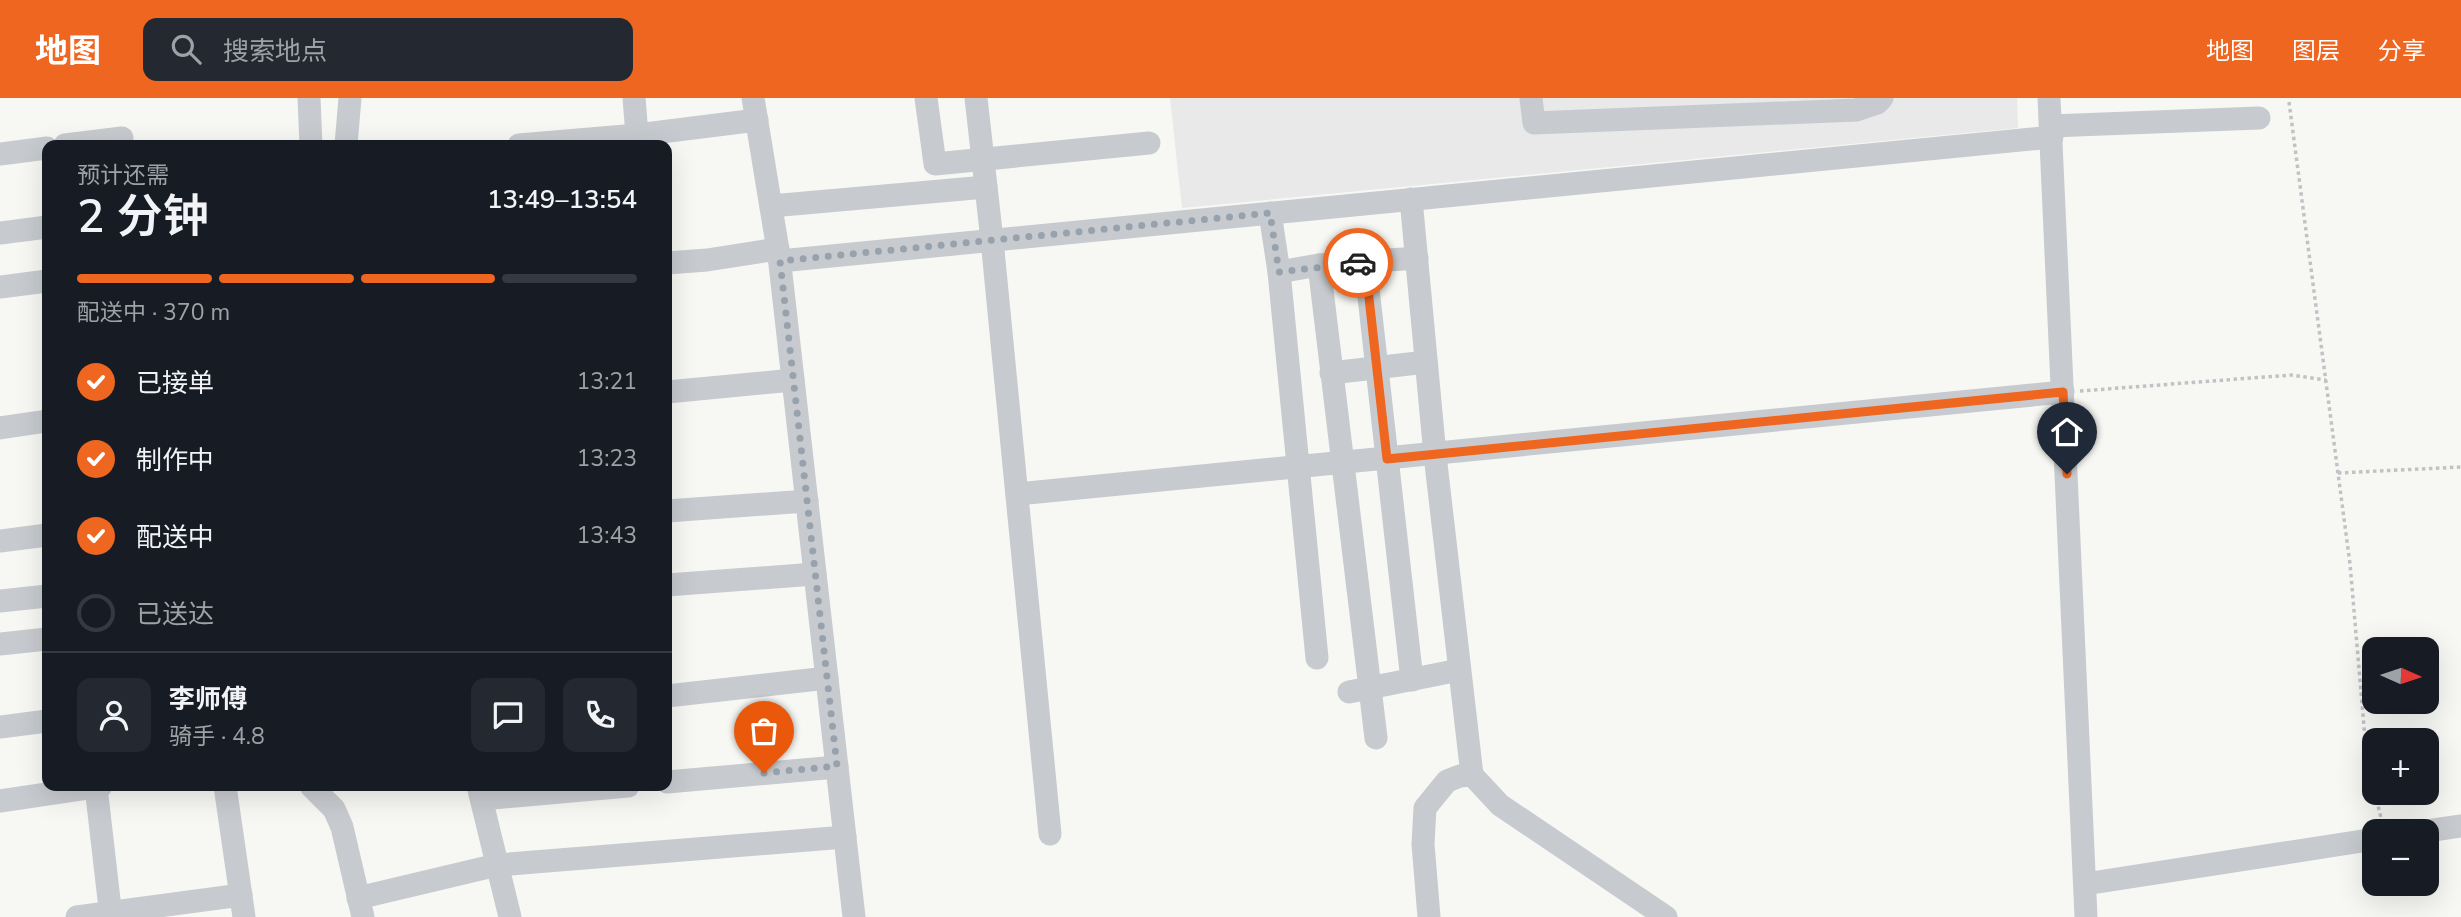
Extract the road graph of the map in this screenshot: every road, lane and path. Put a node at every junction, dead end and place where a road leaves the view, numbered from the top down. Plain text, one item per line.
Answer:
1 (309, 98) edge
2 (350, 98) edge
3 (634, 98) edge
4 (926, 98) edge
5 (976, 98) edge
6 (1531, 98) edge
7 (1882, 98) edge
8 (2049, 98) edge
9 (2289, 102) dead end
10 (1794, 105) edge
11 (755, 109) edge
12 (2259, 118) dead end
13 (2051, 132) junction
14 (637, 135) junction
15 (122, 138) dead end
16 (106, 140) edge
17 (311, 140) edge
18 (346, 140) edge
19 (578, 140) edge
20 (1149, 143) dead end
21 (42, 149) edge
22 (0, 154) edge
23 (983, 159) junction
24 (986, 187) junction
25 (1411, 199) junction
26 (771, 206) junction
27 (1270, 213) junction
28 (42, 228) edge
29 (0, 233) edge
30 (992, 240) junction
31 (779, 255) junction
32 (1417, 258) junction
33 (1365, 262) junction
34 (672, 263) edge
35 (1319, 265) junction
36 (1279, 272) junction
37 (42, 282) edge
38 (0, 286) edge
39 (1426, 362) junction
40 (1377, 368) junction
41 (1331, 373) junction
42 (793, 380) junction
43 (2326, 380) junction
44 (672, 392) edge
45 (2063, 392) junction
46 (42, 422) edge
47 (0, 428) edge
48 (1434, 455) junction
49 (1387, 459) junction
50 (1342, 464) junction
51 (2461, 467) edge
52 (1297, 468) junction
53 (2339, 473) junction
54 (1017, 494) junction
55 (807, 501) junction
56 (672, 511) edge
57 (42, 536) edge
58 (0, 541) edge
59 (815, 574) junction
60 (672, 585) edge
61 (42, 597) edge
62 (0, 601) edge
63 (42, 640) edge
64 (0, 645) edge
65 (1317, 658) dead end
66 (1459, 670) junction
67 (827, 678) junction
68 (1412, 680) junction
69 (1359, 690) junction
70 (672, 695) edge
71 (42, 722) edge
72 (0, 727) edge
73 (2364, 728) edge
74 (1376, 738) dead end
75 (837, 766) junction
76 (1472, 775) junction
77 (672, 782) edge
78 (64, 791) edge
79 (97, 791) edge
80 (226, 791) edge
81 (316, 791) edge
82 (505, 791) edge
83 (480, 792) edge
84 (0, 801) edge
85 (2461, 826) edge
86 (2439, 829) edge
87 (1050, 834) dead end
88 (845, 837) junction
89 (2362, 841) edge
90 (497, 864) junction
91 (2085, 884) junction
92 (243, 906) edge
93 (360, 907) edge
94 (110, 915) edge
95 (78, 917) edge
96 (510, 917) edge
97 (854, 917) edge
98 (1429, 917) edge
99 (1666, 917) edge
100 (2086, 917) edge

1 - 17 street
2 - 18 street
3 - 14 street
4 - 23 street
5 - 23 street
6 - 10 street
7 - 10 street
8 - 13 street
9 - 43 path
11 - 14 street
11 - 26 street
12 - 13 street
13 - 25 street
13 - 45 street
14 - 19 street
15 - 16 street
20 - 23 street
21 - 22 street
23 - 24 street
24 - 26 street
24 - 30 street
25 - 27 street
25 - 32 street
26 - 31 street
27 - 30 street
27 - 36 street
28 - 29 street
30 - 31 street
30 - 54 street
31 - 34 street
31 - 42 street
32 - 33 street
32 - 39 street
33 - 35 street
33 - 40 street
35 - 36 street
35 - 41 street
36 - 52 street
37 - 38 street
39 - 40 street
39 - 48 street
40 - 41 street
40 - 49 street
41 - 50 street
42 - 44 street
42 - 55 street
43 - 45 path
43 - 53 path
45 - 48 street
45 - 91 street
46 - 47 street
48 - 49 street
48 - 66 street
49 - 50 street
49 - 68 street
50 - 52 street
50 - 69 street
51 - 53 path
52 - 54 street
52 - 65 street
53 - 73 path
54 - 87 street
55 - 56 street
55 - 59 street
57 - 58 street
59 - 60 street
59 - 67 street
61 - 62 street
63 - 64 street
66 - 68 street
66 - 76 street
67 - 70 street
67 - 75 street
68 - 69 street
69 - 74 street
71 - 72 street
75 - 77 street
75 - 88 street
76 - 98 street
76 - 99 street
78 - 84 street
79 - 94 street
80 - 92 street
81 - 93 street
82 - 83 street
83 - 90 street
85 - 86 street
88 - 90 street
88 - 97 street
89 - 91 street
90 - 93 street
90 - 96 street
91 - 100 street
92 - 94 street
94 - 95 street

